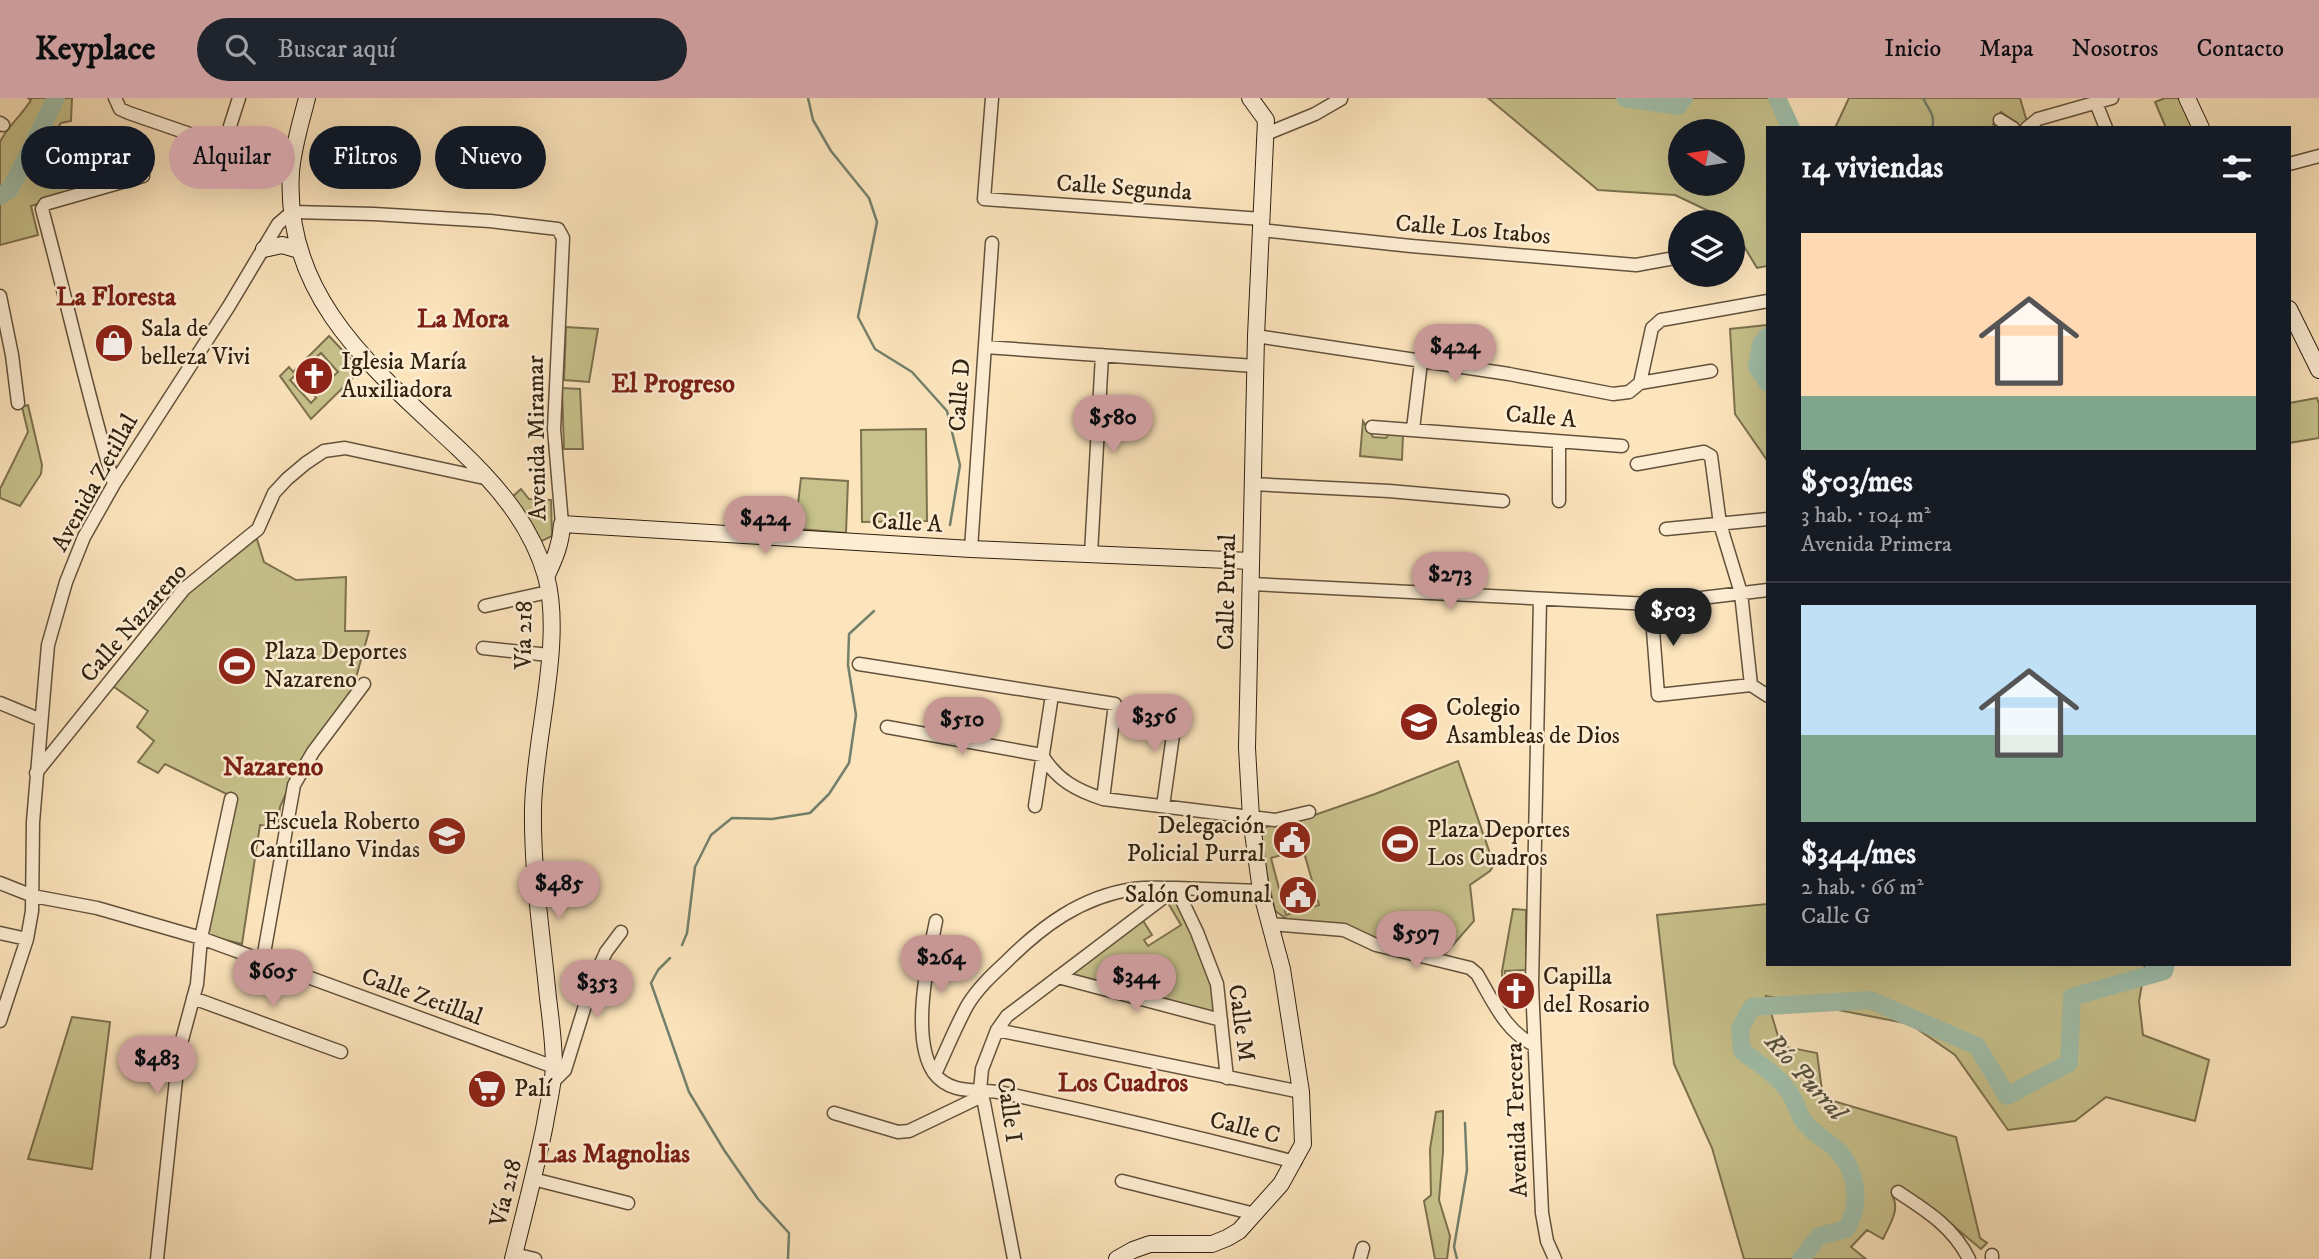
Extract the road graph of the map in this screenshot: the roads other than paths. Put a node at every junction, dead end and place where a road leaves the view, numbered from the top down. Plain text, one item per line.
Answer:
1 (115, 98) edge
2 (239, 98) edge
3 (307, 98) edge
4 (992, 98) edge
5 (1250, 98) edge
6 (2112, 98) edge
7 (2187, 98) edge
8 (1340, 99) edge
9 (2096, 103) junction
10 (2000, 120) dead end
11 (231, 126) edge
12 (2010, 126) edge
13 (2029, 126) edge
14 (2105, 126) edge
15 (2200, 126) edge
16 (169, 127) edge
17 (1266, 134) junction
18 (295, 151) edge
19 (2319, 156) edge
20 (2291, 163) edge
21 (98, 189) edge
22 (291, 189) edge
23 (292, 212) junction
24 (1261, 224) junction
25 (992, 243) dead end
26 (264, 249) junction
27 (299, 250) junction
28 (1668, 259) edge
29 (0, 296) edge
30 (1766, 301) edge
31 (2294, 330) edge
32 (1256, 336) junction
33 (985, 347) junction
34 (1102, 355) junction
35 (1421, 362) junction
36 (1255, 366) junction
37 (2319, 370) edge
38 (1711, 371) dead end
39 (1640, 383) junction
40 (18, 403) dead end
41 (1372, 427) dead end
42 (1413, 429) junction
43 (1559, 442) junction
44 (1622, 446) dead end
45 (1637, 464) dead end
46 (492, 480) junction
47 (114, 484) junction
48 (1252, 484) junction
49 (1503, 501) dead end
50 (1559, 501) dead end
51 (1766, 519) edge
52 (562, 524) junction
53 (1720, 524) junction
54 (1666, 529) dead end
55 (971, 549) junction
56 (1091, 554) junction
57 (1251, 561) junction
58 (547, 584) junction
59 (1251, 584) junction
60 (1766, 590) edge
61 (1741, 593) junction
62 (1540, 599) junction
63 (1651, 604) junction
64 (485, 606) dead end
65 (483, 648) dead end
66 (549, 655) junction
67 (859, 664) dead end
68 (364, 684) dead end
69 (1751, 685) junction
70 (1052, 695) junction
71 (1766, 695) edge
72 (0, 703) edge
73 (1177, 707) dead end
74 (41, 720) junction
75 (887, 727) dead end
76 (1042, 755) junction
77 (36, 774) junction
78 (231, 799) dead end
79 (1103, 799) junction
80 (1035, 806) dead end
81 (1163, 806) junction
82 (1309, 812) dead end
83 (1251, 818) junction
84 (0, 883) edge
85 (1176, 888) junction
86 (1261, 891) junction
87 (33, 896) junction
88 (936, 921) dead end
89 (1270, 924) junction
90 (0, 933) edge
91 (621, 933) dead end
92 (201, 938) junction
93 (27, 939) junction
94 (263, 959) junction
95 (1058, 977) junction
96 (193, 998) junction
97 (2, 1007) edge
98 (1221, 1020) junction
99 (0, 1021) edge
100 (997, 1030) junction
101 (1534, 1045) junction
102 (341, 1052) dead end
103 (935, 1074) junction
104 (553, 1075) junction
105 (1227, 1078) junction
106 (1301, 1092) junction
107 (981, 1093) junction
108 (834, 1113) dead end
109 (1295, 1162) junction
110 (533, 1179) junction
111 (1122, 1181) dead end
112 (1898, 1192) dead end
113 (628, 1203) dead end
114 (1255, 1214) junction
115 (513, 1256) edge
116 (157, 1259) edge
117 (536, 1259) edge
118 (1014, 1259) edge
119 (1117, 1259) edge
120 (1555, 1259) edge
121 (1969, 1259) edge

1 - 16 street
2 - 11 street
3 - 18 street, Vía 218
4 - 24 street, Calle Segunda
5 - 17 street, Calle Purral
6 - 9 street
7 - 15 street
8 - 17 street
9 - 13 street
9 - 14 street
10 - 12 street
17 - 24 street, Calle Purral
19 - 20 street
21 - 47 street
22 - 23 street, Vía 218
23 - 26 street, Avenida Zetillal
23 - 27 street, Vía 218
23 - 52 street, Avenida Miramar
24 - 28 street, Calle Los Itabos
24 - 32 street, Calle Purral
25 - 33 street, Calle D
26 - 27 street
26 - 47 street, Avenida Zetillal
27 - 46 street, Vía 218
29 - 40 street
30 - 39 street
31 - 37 street
32 - 35 street
32 - 36 street, Calle Purral
33 - 34 street
33 - 55 street, Calle D
34 - 36 street
34 - 56 street
35 - 39 street
35 - 42 street
36 - 48 street, Calle Purral
38 - 39 street
41 - 42 street, Calle A
42 - 43 street, Calle A
43 - 44 street, Calle A
43 - 50 street
45 - 53 street
46 - 58 street, Vía 218
46 - 77 street, Calle Nazareno
47 - 74 street, Avenida Zetillal
48 - 49 street
48 - 57 street, Calle Purral
51 - 53 street
52 - 55 street, Calle A
52 - 58 street, Avenida Miramar
53 - 54 street
53 - 61 street
55 - 56 street, Calle A
56 - 57 street, Calle A
57 - 59 street, Calle Purral
58 - 64 street
58 - 66 street, Vía 218
59 - 62 street
59 - 83 street, Calle Purral
60 - 61 street
61 - 63 street
61 - 69 street
62 - 63 street
62 - 101 street, Avenida Tercera
63 - 69 street
65 - 66 street
66 - 104 street, Vía 218
67 - 70 street
68 - 94 street
69 - 71 street
70 - 76 street
70 - 79 street
72 - 74 street
73 - 81 street
74 - 77 street, Avenida Zetillal
75 - 76 street
76 - 79 street
76 - 80 street
77 - 87 street, Avenida Zetillal
78 - 92 street
79 - 81 street
81 - 83 street
82 - 83 street
83 - 86 street, Calle Purral
84 - 87 street, Calle Zetillal
85 - 86 street
85 - 95 street, Calle I
85 - 98 street, Calle M
85 - 103 street
86 - 89 street, Calle Purral
87 - 92 street, Calle Zetillal
87 - 93 street, Avenida Zetillal
88 - 103 street
89 - 101 street
89 - 106 street, Calle Purral
90 - 93 street
91 - 104 street
92 - 94 street, Calle Zetillal
92 - 96 street
93 - 97 street, Avenida Zetillal
94 - 104 street, Calle Zetillal
95 - 98 street
95 - 100 street, Calle I
96 - 102 street
96 - 116 street
97 - 99 street, Avenida Zetillal
98 - 105 street, Calle M
100 - 105 street
100 - 107 street, Calle I
101 - 120 street, Avenida Tercera
103 - 107 street, Calle C
104 - 110 street, Vía 218
105 - 106 street
106 - 109 street, Calle Purral
107 - 108 street
107 - 109 street, Calle C
107 - 118 street, Calle I
109 - 114 street, Calle Purral
110 - 113 street
110 - 115 street, Vía 218
111 - 114 street
112 - 121 street
114 - 119 street, Calle Purral
115 - 117 street

